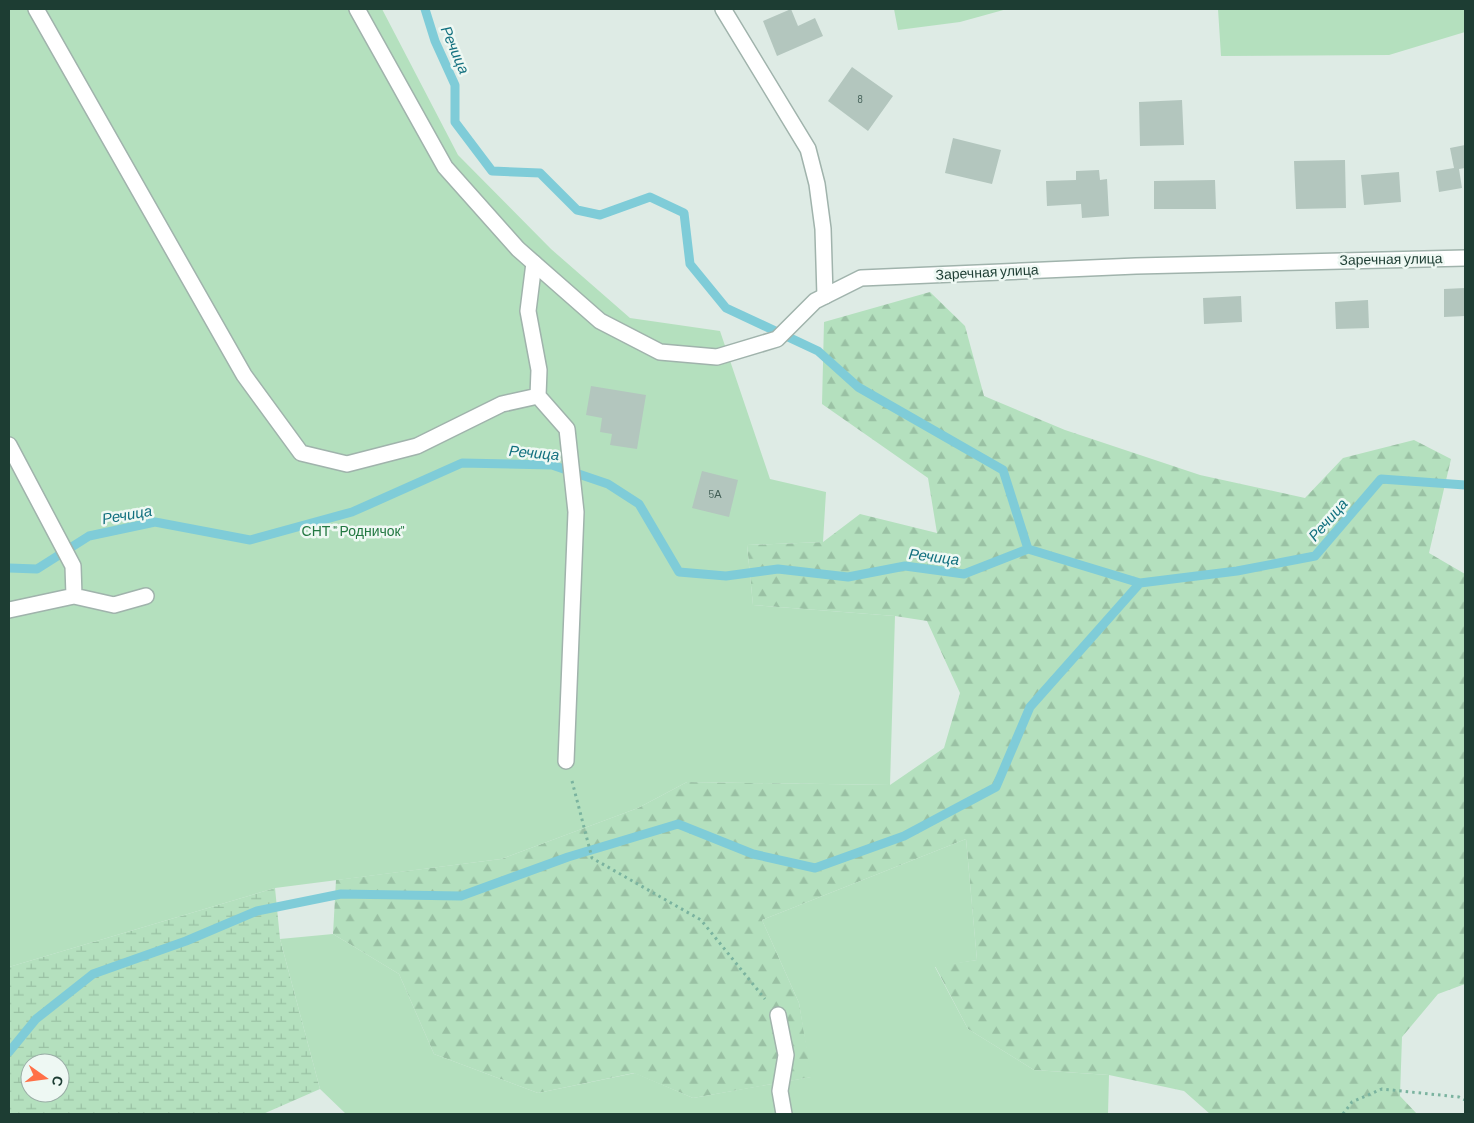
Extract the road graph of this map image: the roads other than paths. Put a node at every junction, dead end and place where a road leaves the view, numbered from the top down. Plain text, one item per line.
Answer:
1 (36, 9) edge
2 (357, 9) edge
3 (723, 9) edge
4 (1465, 258) edge
5 (534, 263) junction
6 (825, 296) junction
7 (538, 396) junction
8 (9, 445) edge
9 (74, 596) junction
10 (146, 596) dead end
11 (9, 610) edge
12 (566, 761) road end
13 (778, 1015) road end
14 (784, 1114) edge

1 - 7 street
2 - 5 street, Заречная улица
3 - 6 street
4 - 6 street, Заречная улица
5 - 6 street, Заречная улица
5 - 7 street
7 - 12 street
8 - 9 street
9 - 10 street
9 - 11 street
13 - 14 street

